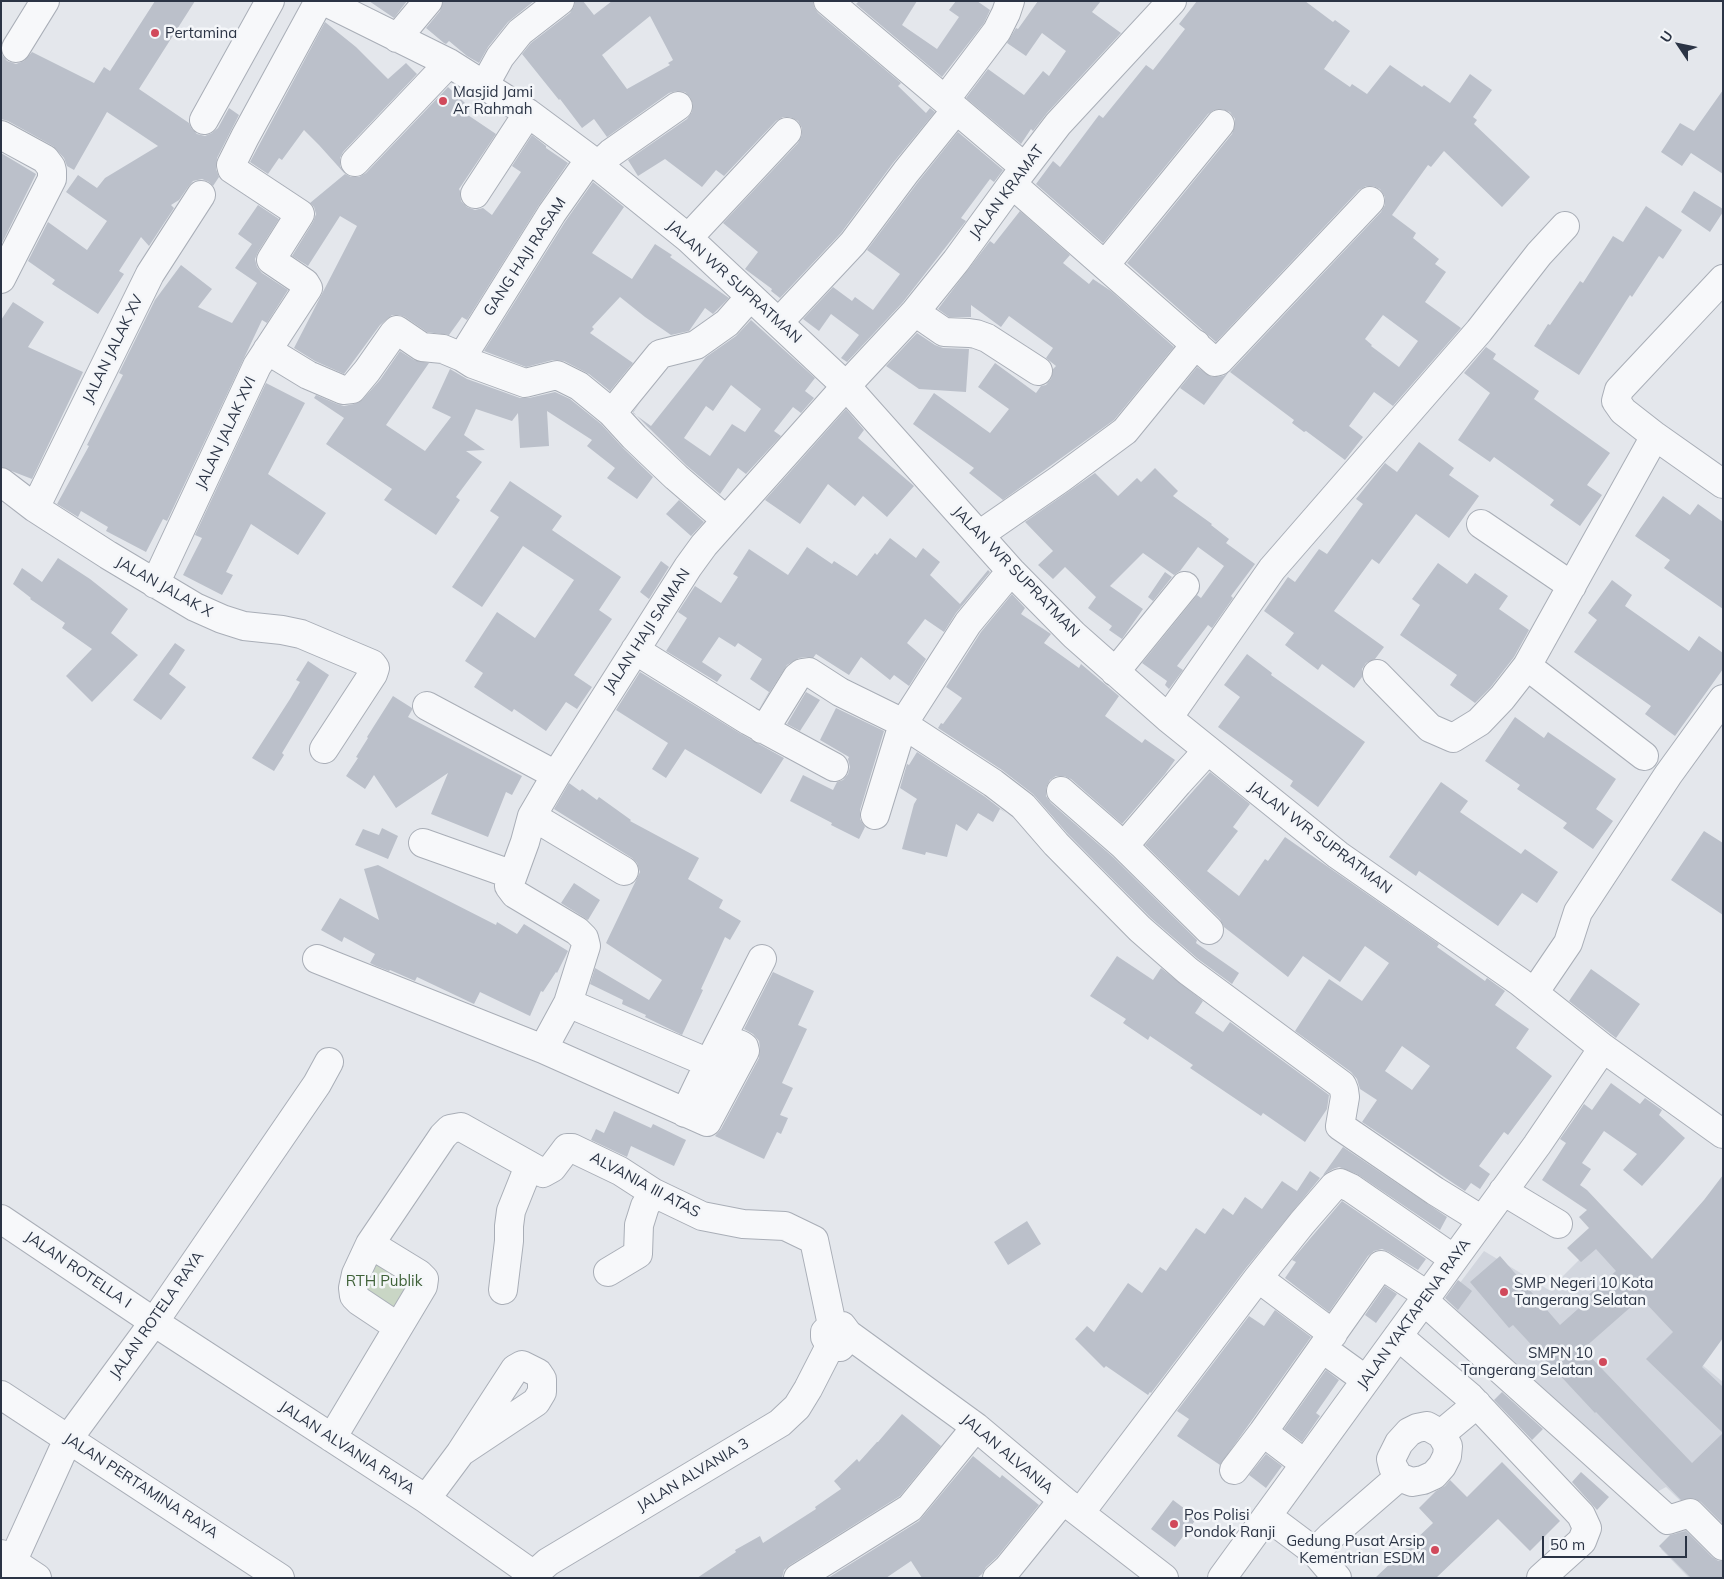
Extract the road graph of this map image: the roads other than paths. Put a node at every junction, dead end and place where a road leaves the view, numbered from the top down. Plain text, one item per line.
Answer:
1 (45, 1) edge
2 (270, 1) edge
3 (319, 1) edge
4 (324, 1) edge
5 (428, 1) edge
6 (560, 1) edge
7 (1010, 1) edge
8 (832, 3) edge
9 (1166, 3) edge
10 (398, 38) junction
11 (16, 48) dead end
12 (449, 63) junction
13 (484, 86) junction
14 (951, 105) junction
15 (678, 106) dead end
16 (528, 113) junction
17 (204, 120) dead end
18 (1220, 124) dead end
19 (787, 132) dead end
20 (1, 135) edge
21 (355, 162) dead end
22 (594, 162) junction
23 (1018, 176) junction
24 (475, 194) dead end
25 (202, 195) dead end
26 (1370, 201) dead end
27 (1565, 226) dead end
28 (688, 238) junction
29 (1105, 265) junction
30 (1, 279) edge
31 (1723, 280) edge
32 (750, 297) junction
33 (915, 312) junction
34 (779, 322) junction
35 (1196, 344) junction
36 (268, 350) junction
37 (462, 357) junction
38 (1038, 371) dead end
39 (846, 386) junction
40 (612, 413) junction
41 (1655, 436) junction
42 (1, 482) edge
43 (1723, 484) edge
44 (35, 508) junction
45 (726, 520) junction
46 (1481, 524) dead end
47 (978, 535) junction
48 (1012, 571) junction
49 (155, 584) junction
50 (1185, 586) dead end
51 (1572, 586) junction
52 (635, 650) junction
53 (1527, 666) junction
54 (1115, 672) junction
55 (1377, 674) dead end
56 (1723, 698) edge
57 (427, 706) dead end
58 (1168, 718) junction
59 (903, 724) junction
60 (762, 729) junction
61 (324, 749) dead end
62 (1208, 750) junction
63 (1644, 756) dead end
64 (834, 767) dead end
65 (556, 775) junction
66 (1062, 791) dead end
67 (875, 815) dead end
68 (532, 816) junction
69 (423, 842) dead end
70 (1124, 846) junction
71 (624, 871) dead end
72 (513, 875) junction
73 (1209, 930) dead end
74 (317, 959) dead end
75 (762, 959) dead end
76 (1527, 987) junction
77 (568, 1003) junction
78 (722, 1038) junction
79 (1604, 1048) junction
80 (542, 1049) junction
81 (329, 1062) dead end
82 (709, 1063) junction
83 (685, 1113) junction
84 (1723, 1134) edge
85 (529, 1166) junction
86 (1503, 1191) junction
87 (654, 1193) junction
88 (1, 1219) edge
89 (1482, 1220) junction
90 (1558, 1224) dead end
91 (370, 1244) junction
92 (1454, 1258) junction
93 (608, 1272) dead end
94 (1258, 1278) junction
95 (503, 1290) dead end
96 (1425, 1298) junction
97 (154, 1322) junction
98 (398, 1327) junction
99 (837, 1335) junction
100 (1398, 1336) junction
101 (1328, 1342) junction
102 (1366, 1380) junction
103 (1, 1395) edge
104 (1477, 1404) junction
105 (976, 1426) junction
106 (1263, 1432) junction
107 (1441, 1434) junction
108 (332, 1438) junction
109 (68, 1439) junction
110 (461, 1452) dead end
111 (1305, 1464) junction
112 (1234, 1470) dead end
113 (1400, 1477) junction
114 (426, 1499) junction
115 (1072, 1507) junction
116 (1267, 1516) junction
117 (1723, 1546) edge
118 (1315, 1552) junction
119 (6, 1565) edge
120 (1556, 1573) edge
121 (534, 1576) edge
122 (36, 1578) edge
123 (280, 1578) edge
124 (798, 1578) edge
125 (997, 1578) edge
126 (1164, 1578) edge
127 (1222, 1578) edge
128 (1337, 1578) edge

1 - 11 street
2 - 17 street
3 - 36 street, JALAN JALAK XVI
4 - 10 street, JALAN WR SUPRATMAN
5 - 10 street
6 - 13 street
7 - 14 street
8 - 14 street
9 - 23 street, JALAN KRAMAT
10 - 12 street, JALAN WR SUPRATMAN
12 - 13 street, JALAN WR SUPRATMAN
12 - 21 street
13 - 16 street, JALAN WR SUPRATMAN
14 - 23 street
14 - 34 street
15 - 22 street, GANG HAJI RASAM
16 - 22 street, JALAN WR SUPRATMAN
16 - 24 street
18 - 29 street
19 - 28 street
20 - 30 street
22 - 28 street, JALAN WR SUPRATMAN
22 - 37 street, GANG HAJI RASAM
23 - 29 street
23 - 33 street, JALAN KRAMAT
25 - 44 street, JALAN JALAK XV
26 - 35 street
27 - 58 street
28 - 32 street, JALAN WR SUPRATMAN
29 - 35 street
31 - 41 street
32 - 34 street, JALAN WR SUPRATMAN
32 - 40 street
33 - 38 street
33 - 39 street, JALAN KRAMAT
34 - 39 street, JALAN WR SUPRATMAN
35 - 47 street
36 - 37 street
36 - 49 street, JALAN JALAK XVI
37 - 40 street
39 - 45 street, JALAN HAJI SAIMAN
39 - 47 street, JALAN WR SUPRATMAN
40 - 45 street
41 - 43 street
41 - 51 street
42 - 44 street, JALAN JALAK X
44 - 49 street, JALAN JALAK X
45 - 52 street, JALAN HAJI SAIMAN
46 - 51 street
47 - 48 street, JALAN WR SUPRATMAN
48 - 54 street, JALAN WR SUPRATMAN
48 - 59 street
49 - 61 street, JALAN JALAK X
50 - 54 street
51 - 53 street
52 - 60 street
52 - 65 street, JALAN HAJI SAIMAN
53 - 55 street
53 - 63 street
54 - 58 street, JALAN WR SUPRATMAN
56 - 76 street
57 - 65 street
58 - 62 street, JALAN WR SUPRATMAN
59 - 60 street
59 - 67 street
59 - 89 street
60 - 64 street
62 - 70 street
62 - 76 street, JALAN WR SUPRATMAN
65 - 68 street, JALAN HAJI SAIMAN
66 - 70 street
68 - 71 street
68 - 72 street, JALAN HAJI SAIMAN
69 - 72 street
70 - 73 street
72 - 77 street
74 - 80 street
75 - 78 street
76 - 79 street, JALAN WR SUPRATMAN
77 - 80 street
77 - 82 street
78 - 82 street
78 - 83 street
79 - 84 street, JALAN WR SUPRATMAN
79 - 86 street, JALAN YAKTAPENA RAYA
80 - 83 street
81 - 97 street, JALAN ROTELA RAYA
82 - 83 street
85 - 87 street, ALVANIA III ATAS
85 - 91 street, ALVANIA III ATAS
85 - 95 street
86 - 89 street, JALAN YAKTAPENA RAYA
86 - 90 street
87 - 93 street
87 - 99 street, ALVANIA III ATAS
88 - 97 street, JALAN ROTELLA I
89 - 92 street, JALAN YAKTAPENA RAYA
91 - 98 street
91 - 98 street
92 - 94 street
92 - 96 street, JALAN YAKTAPENA RAYA
94 - 101 street
94 - 115 street
96 - 100 street, JALAN YAKTAPENA RAYA
96 - 101 street
96 - 117 street
97 - 108 street, JALAN ALVANIA RAYA
97 - 109 street, JALAN ROTELA RAYA
98 - 108 street
99 - 105 street, JALAN ALVANIA
99 - 121 street, JALAN ALVANIA 3
100 - 102 street, JALAN YAKTAPENA RAYA
100 - 104 street
101 - 102 street
101 - 106 street
102 - 111 street, JALAN YAKTAPENA RAYA
103 - 109 street, JALAN PERTAMINA RAYA
104 - 107 street
104 - 120 street
105 - 115 street, JALAN ALVANIA
105 - 124 street
106 - 111 street
106 - 112 street
107 - 113 street
107 - 113 street
108 - 114 street, JALAN ALVANIA RAYA
109 - 119 street, JALAN ROTELA RAYA
109 - 123 street, JALAN PERTAMINA RAYA
110 - 114 street
111 - 116 street, JALAN YAKTAPENA RAYA
113 - 118 street
114 - 121 street, JALAN ALVANIA RAYA
115 - 125 street
115 - 126 street, JALAN ALVANIA
116 - 118 street
116 - 127 street, JALAN YAKTAPENA RAYA
118 - 128 street
119 - 122 street

